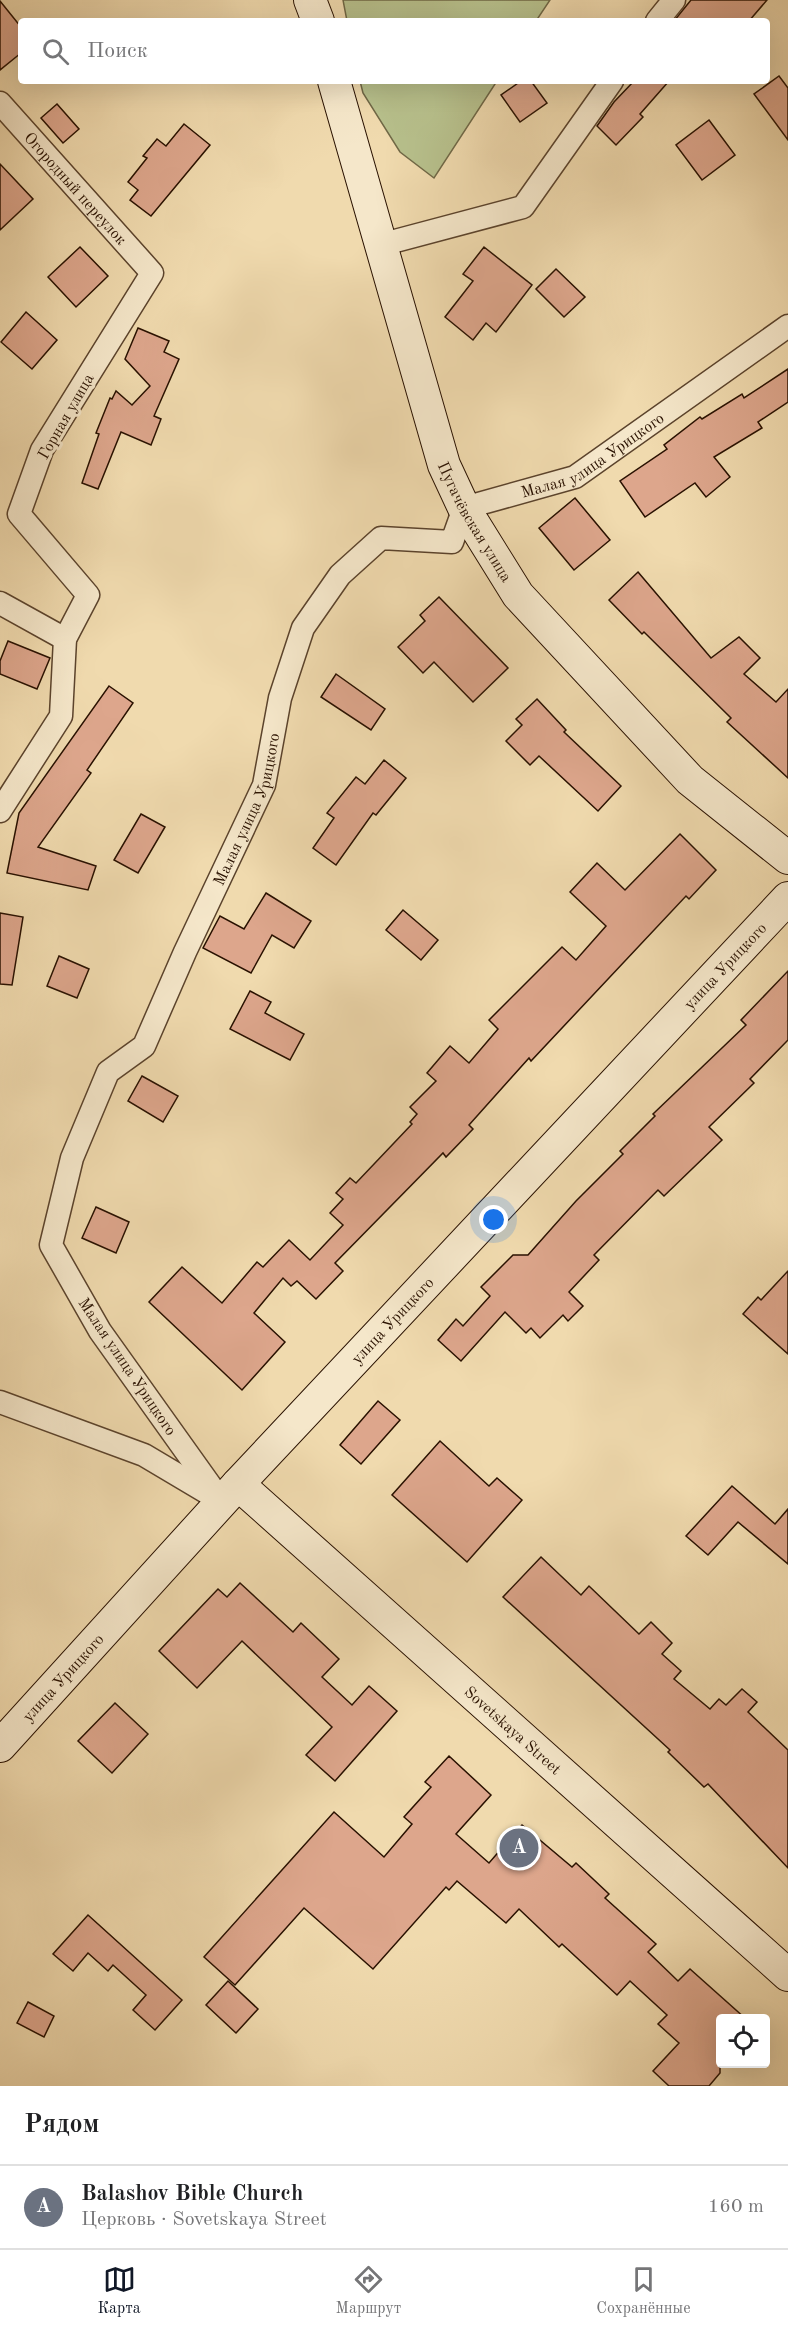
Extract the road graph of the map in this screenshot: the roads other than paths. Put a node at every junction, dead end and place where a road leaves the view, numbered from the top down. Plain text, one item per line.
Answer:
1 (310, 0) edge
2 (674, 0) edge
3 (317, 18) edge
4 (659, 18) edge
5 (335, 84) edge
6 (610, 84) edge
7 (0, 103) edge
8 (380, 245) junction
9 (152, 273) joint
10 (788, 326) edge
11 (464, 508) junction
12 (0, 603) edge
13 (65, 639) junction
14 (0, 811) edge
15 (788, 858) edge
16 (788, 898) edge
17 (0, 1402) edge
18 (230, 1493) junction
19 (0, 1746) edge
20 (788, 1975) edge

1 - 3 main road
2 - 4 street
5 - 8 main road, Пугачёвская улица
6 - 8 street
7 - 9 street, Огородный переулок
8 - 11 main road, Пугачёвская улица
9 - 13 street, Горная улица
10 - 11 street, Малая улица Урицкого
11 - 15 main road, Пугачёвская улица
11 - 18 street, Малая улица Урицкого
12 - 13 street
13 - 14 street, Горная улица
16 - 18 main road, улица Урицкого
17 - 18 street
18 - 19 main road, улица Урицкого
18 - 20 main road, Sovetskaya Street

